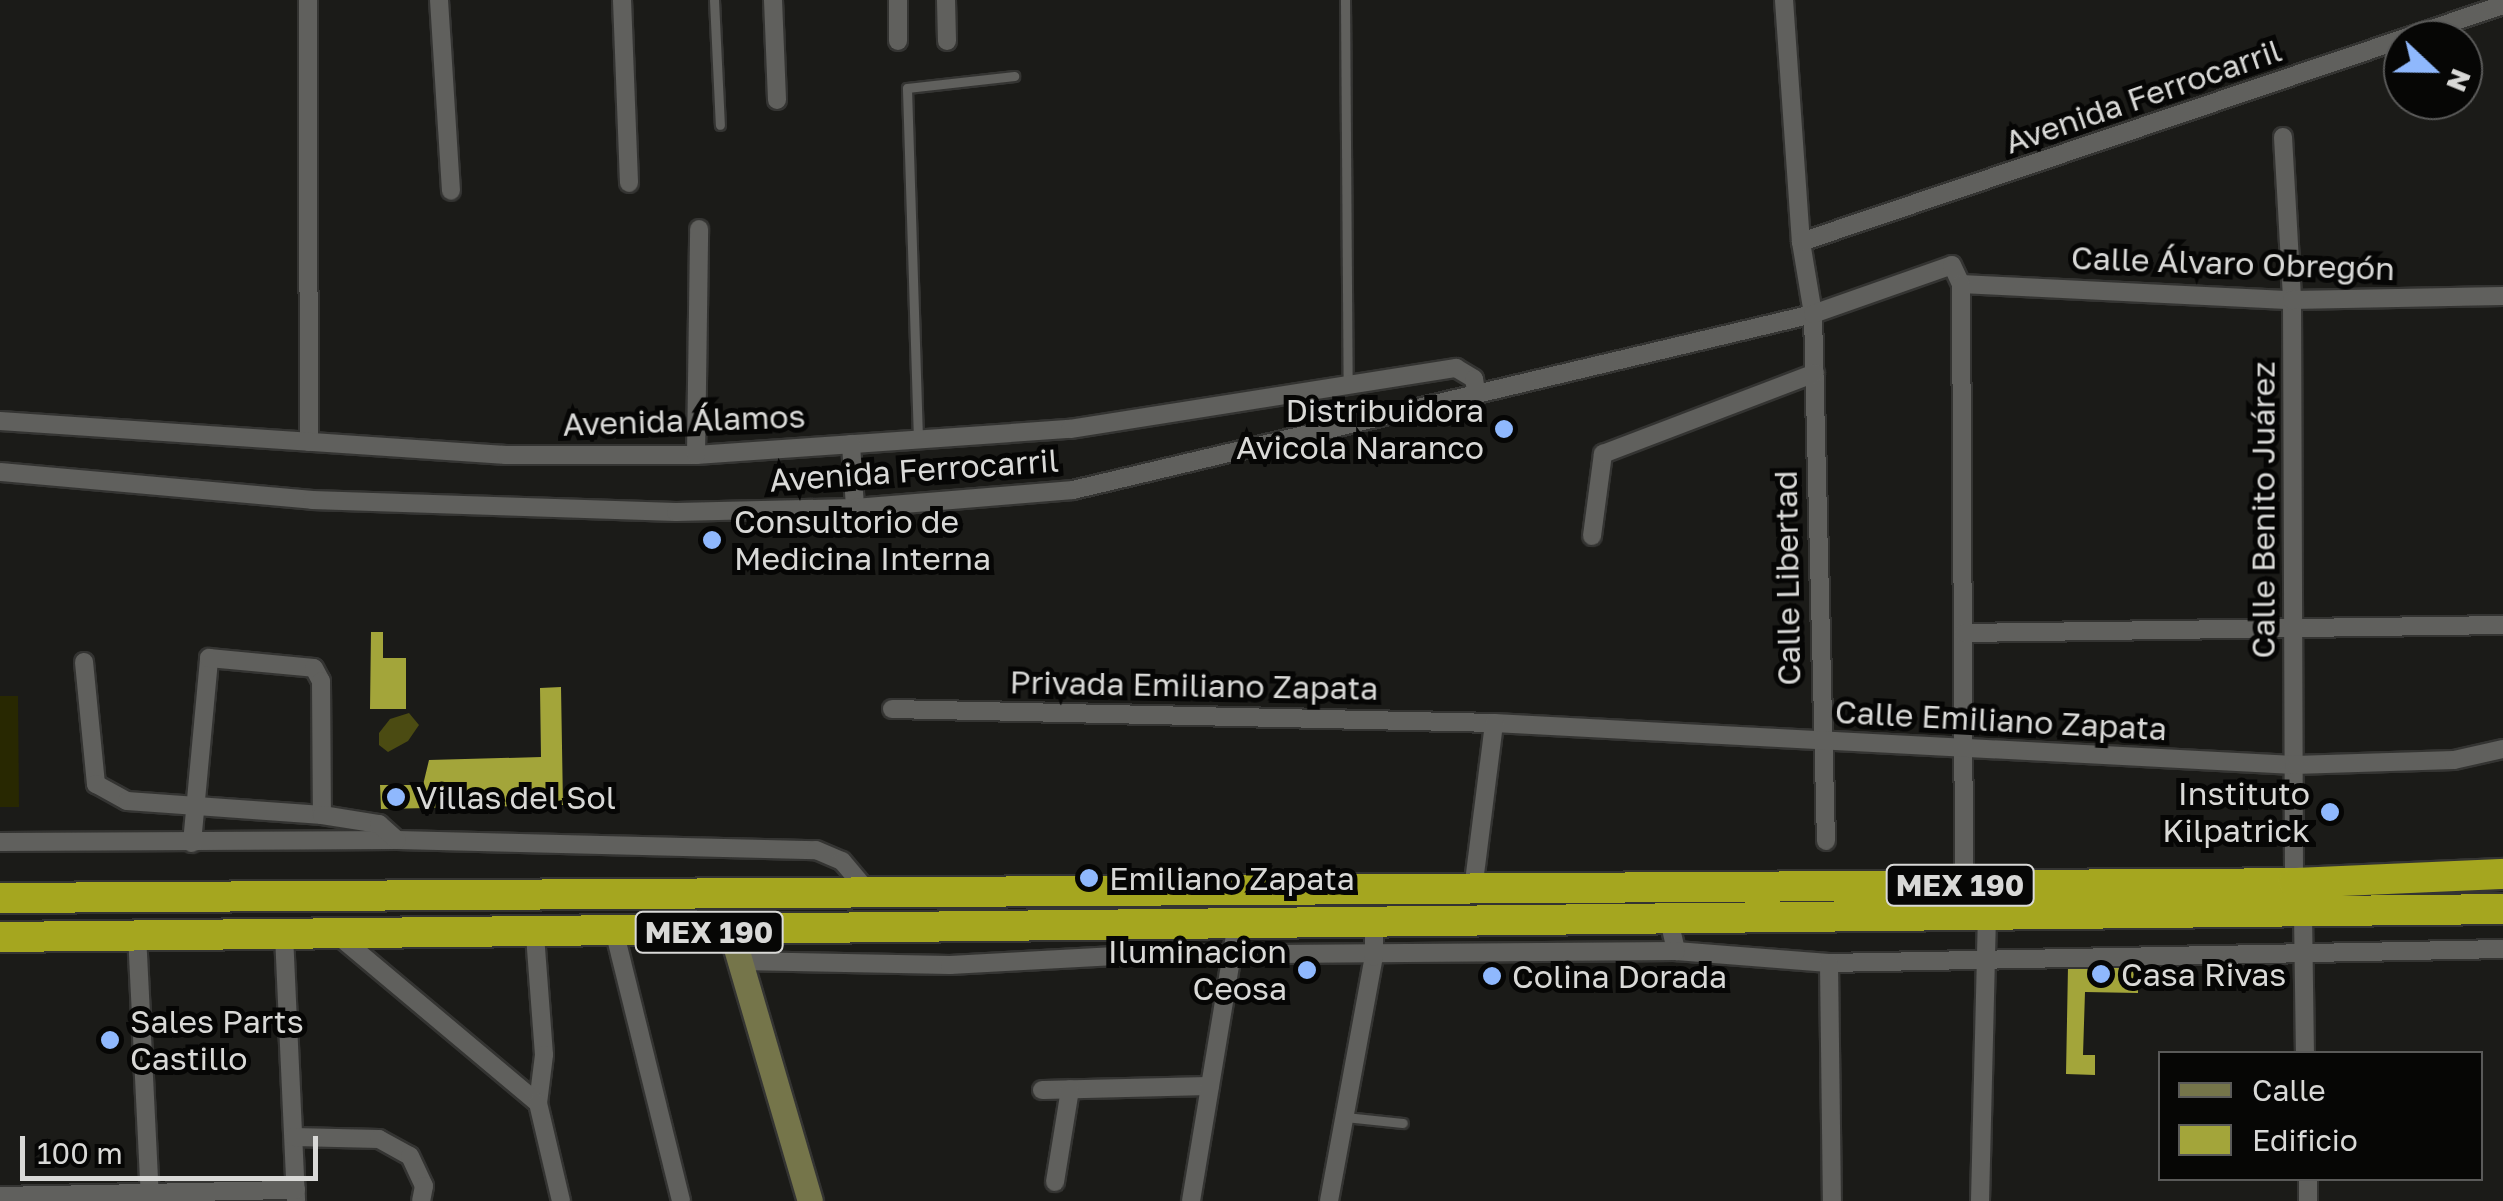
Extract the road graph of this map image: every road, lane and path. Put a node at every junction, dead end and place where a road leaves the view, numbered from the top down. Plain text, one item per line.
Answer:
1 (308, 0) edge
2 (439, 0) edge
3 (622, 0) edge
4 (714, 0) edge
5 (773, 0) edge
6 (898, 0) edge
7 (946, 0) edge
8 (1345, 0) edge
9 (1784, 0) edge
10 (2503, 6) edge
11 (898, 40) dead end
12 (947, 41) dead end
13 (1014, 76) dead end
14 (777, 100) dead end
15 (720, 125) dead end
16 (2282, 136) dead end
17 (629, 183) dead end
18 (451, 190) dead end
19 (699, 229) dead end
20 (1801, 242) junction
21 (1961, 284) junction
22 (2503, 296) edge
23 (2292, 300) junction
24 (1814, 314) junction
25 (1815, 373) junction
26 (1357, 382) junction
27 (1476, 396) junction
28 (0, 421) edge
29 (918, 439) junction
30 (309, 442) junction
31 (850, 444) junction
32 (696, 454) junction
33 (0, 472) edge
34 (855, 508) junction
35 (1592, 536) dead end
36 (2503, 626) edge
37 (2294, 630) junction
38 (1964, 632) junction
39 (84, 662) dead end
40 (892, 710) dead end
41 (1494, 723) junction
42 (1820, 741) junction
43 (1964, 750) junction
44 (2503, 750) edge
45 (2294, 765) junction
46 (197, 809) junction
47 (322, 815) junction
48 (398, 840) junction
49 (1826, 841) dead end
50 (0, 842) edge
51 (192, 843) junction
52 (2503, 874) edge
53 (2294, 883) junction
54 (1964, 885) junction
55 (1473, 890) junction
56 (870, 894) junction
57 (0, 898) edge
58 (2503, 909) edge
59 (2303, 914) junction
60 (1374, 918) junction
61 (1987, 918) junction
62 (1669, 920) junction
63 (1237, 923) junction
64 (731, 932) junction
65 (137, 934) junction
66 (615, 934) junction
67 (284, 935) junction
68 (534, 935) junction
69 (0, 936) edge
70 (340, 937) junction
71 (2503, 949) edge
72 (1676, 951) junction
73 (1233, 955) junction
74 (2302, 955) junction
75 (1985, 956) junction
76 (1374, 957) junction
77 (740, 962) junction
78 (1829, 963) junction
79 (2305, 1051) edge
80 (1210, 1086) junction
81 (1070, 1089) junction
82 (1042, 1090) dead end
83 (538, 1102) junction
84 (1345, 1117) junction
85 (1403, 1124) dead end
86 (294, 1137) junction
87 (1055, 1182) dead end
88 (296, 1195) edge
89 (0, 1196) edge
90 (150, 1198) edge
91 (421, 1201) edge
92 (561, 1201) edge
93 (682, 1201) edge
94 (810, 1201) edge
95 (1191, 1201) edge
96 (1329, 1201) edge
97 (1832, 1201) edge
98 (1980, 1201) edge

1 - 30 street
2 - 18 street
3 - 17 street
4 - 15 lane
5 - 14 street
6 - 11 street
7 - 12 street
8 - 26 lane
9 - 20 street, Calle Libertad
10 - 20 street, Avenida Ferrocarril
13 - 29 lane
16 - 23 street, Calle Benito Juárez
19 - 32 street
20 - 24 street, Calle Libertad
21 - 23 street, Calle Álvaro Obregón
21 - 24 street, Calle Álvaro Obregón
21 - 38 street
22 - 23 street, Calle Álvaro Obregón
23 - 37 street, Calle Benito Juárez
24 - 25 street, Calle Libertad
24 - 27 street, Avenida Ferrocarril
25 - 35 street
25 - 42 street, Calle Libertad
26 - 27 street, Avenida Álamos
26 - 29 street, Avenida Álamos
27 - 34 street, Avenida Ferrocarril
28 - 30 street, Avenida Álamos
29 - 31 street, Avenida Álamos
30 - 32 street, Avenida Álamos
31 - 32 street, Avenida Álamos
31 - 34 street
33 - 34 street, Avenida Ferrocarril
36 - 37 street
37 - 38 street
37 - 45 street, Calle Benito Juárez
38 - 43 street
39 - 46 street
40 - 41 street, Privada Emiliano Zapata
41 - 42 street, Calle Emiliano Zapata
41 - 55 street
42 - 43 street, Calle Emiliano Zapata
42 - 49 street, Calle Libertad
43 - 45 street, Calle Emiliano Zapata
43 - 54 street
44 - 45 street, Calle Emiliano Zapata
45 - 53 street, Calle Benito Juárez
46 - 47 street
46 - 47 street
46 - 51 street
47 - 48 street
48 - 51 street
48 - 56 street
50 - 51 street
52 - 53 highway, MEX 190
53 - 54 highway, MEX 190
54 - 55 highway, MEX 190
55 - 56 highway, MEX 190
56 - 57 highway, MEX 190
58 - 59 highway, MEX 190
59 - 61 highway, MEX 190
59 - 74 street
60 - 62 highway, MEX 190
60 - 63 highway, MEX 190
60 - 76 street
61 - 62 highway, MEX 190
61 - 75 street
62 - 72 street
63 - 64 highway, MEX 190
63 - 73 street
64 - 66 highway, MEX 190
64 - 77 street
65 - 67 highway, MEX 190
65 - 69 highway, MEX 190
65 - 90 street
66 - 68 highway, MEX 190
66 - 93 street
67 - 70 highway, MEX 190
67 - 86 street
68 - 70 highway, MEX 190
68 - 83 street
70 - 83 street
71 - 74 street
72 - 76 street
72 - 78 street
73 - 76 street
73 - 77 street
73 - 80 street
74 - 75 street
74 - 79 street
75 - 78 street
75 - 98 street
76 - 84 street
77 - 94 street
78 - 97 street
80 - 81 street
80 - 95 street
81 - 82 street
81 - 87 street
83 - 92 street
84 - 85 lane
84 - 96 street
86 - 88 street
86 - 91 street
88 - 90 street
89 - 90 street

